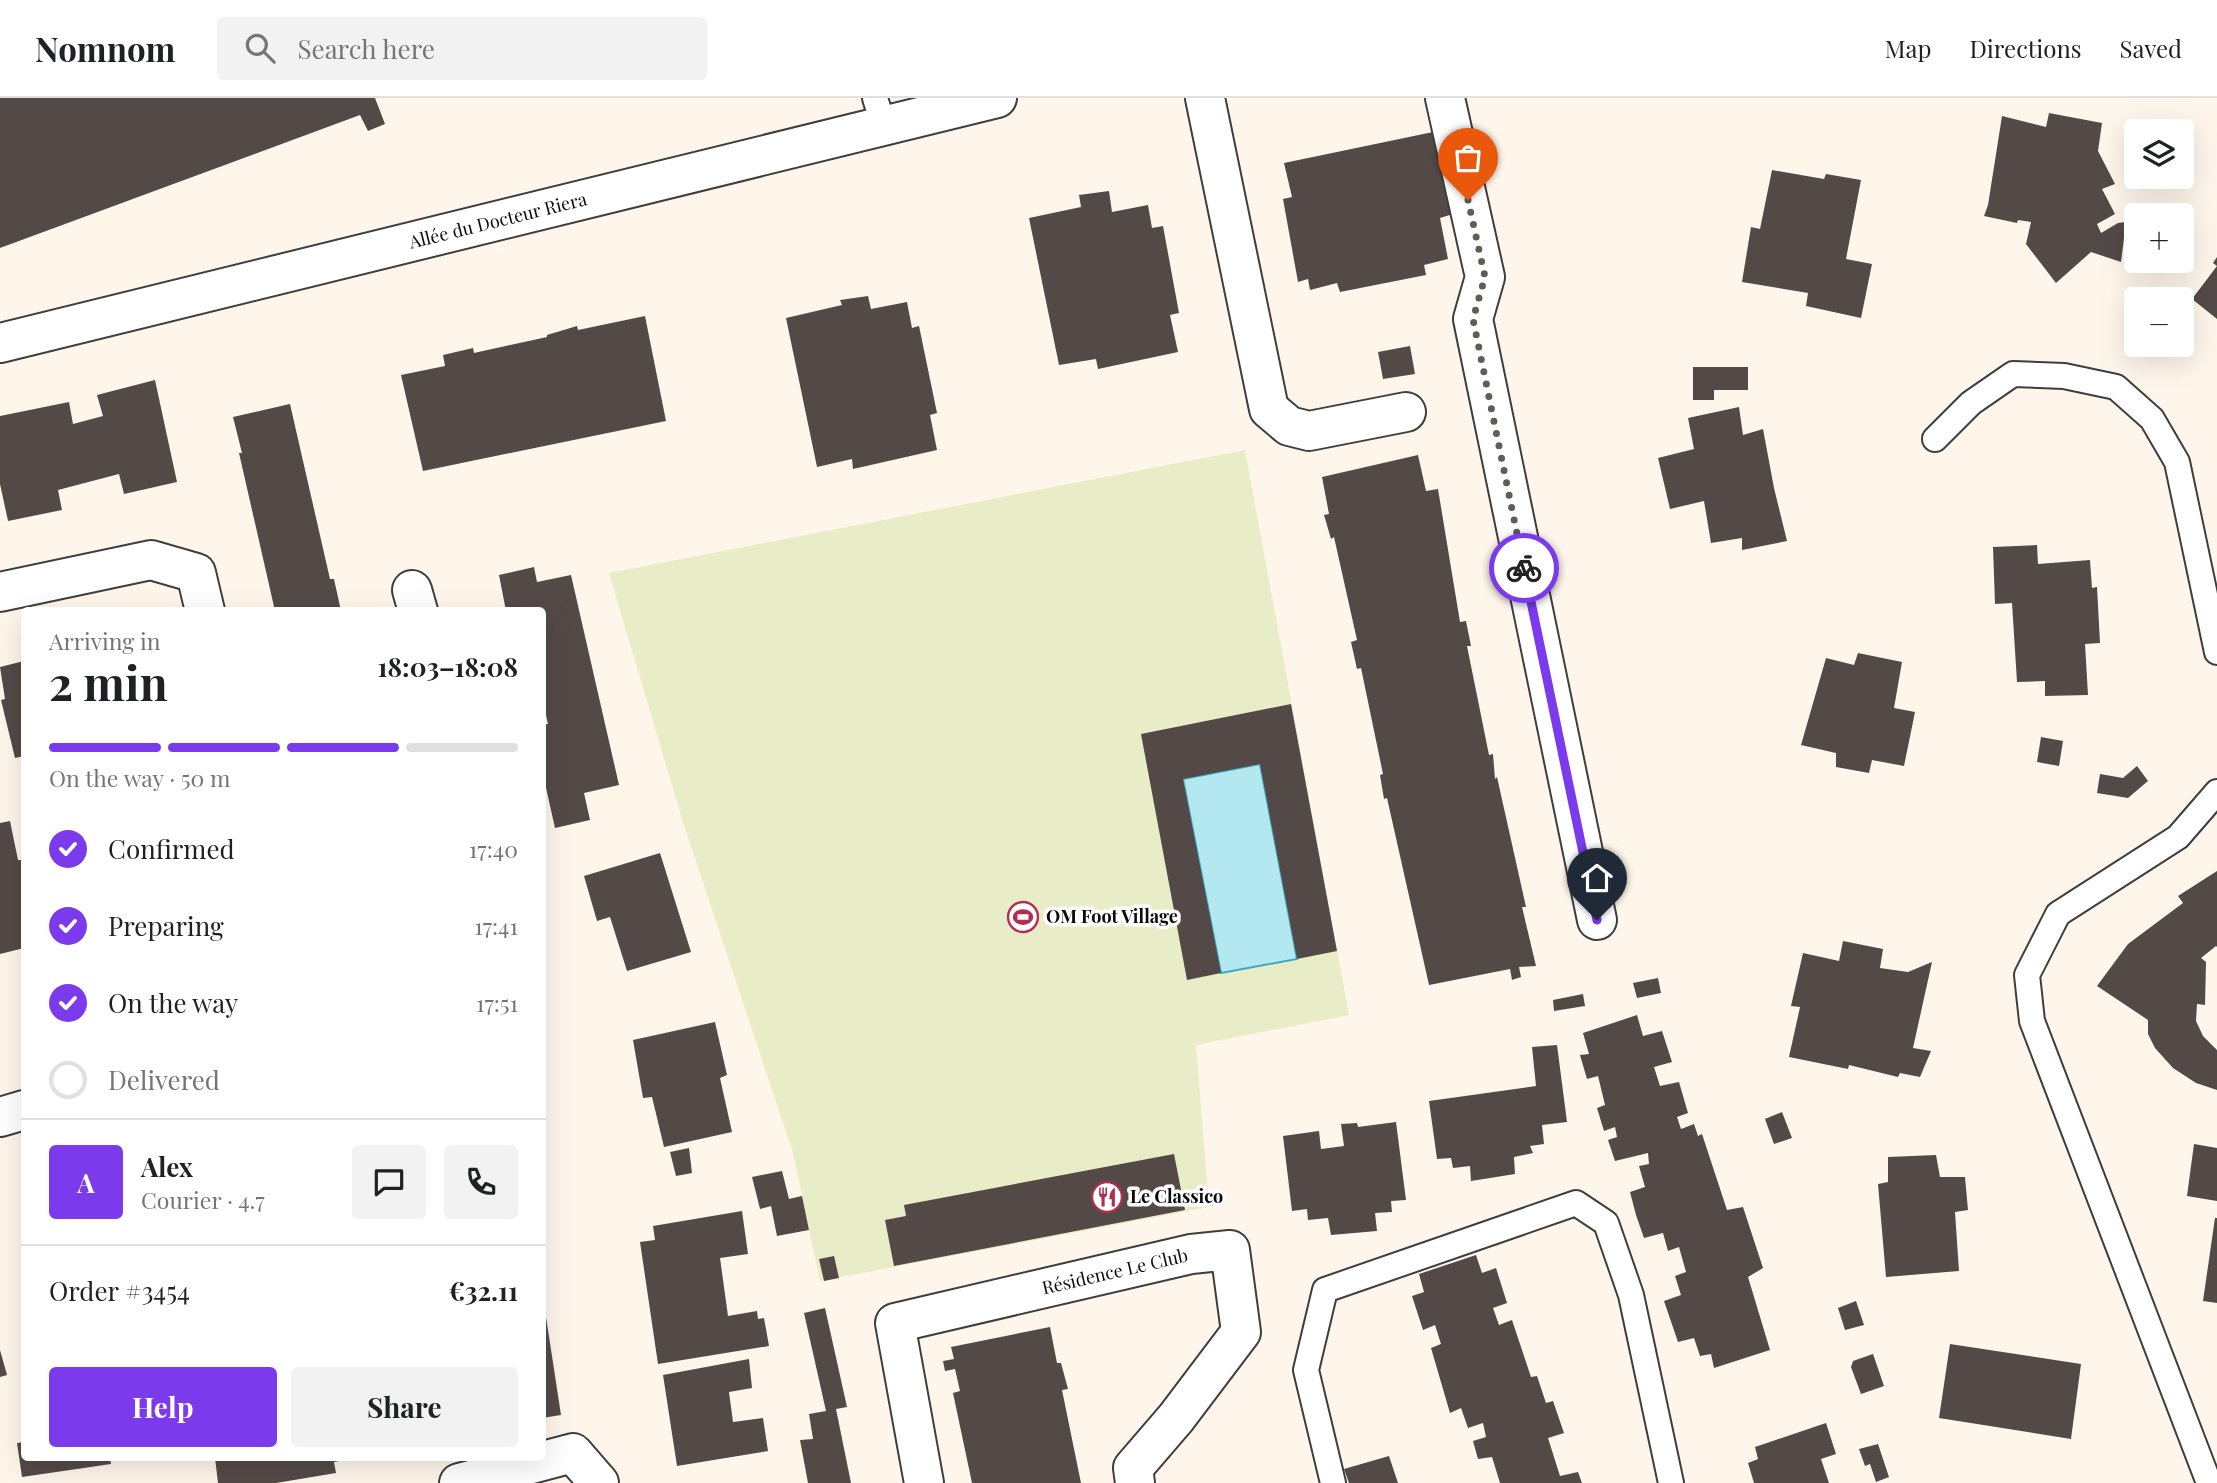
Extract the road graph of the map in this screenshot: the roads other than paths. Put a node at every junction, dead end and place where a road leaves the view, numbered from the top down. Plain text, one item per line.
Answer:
1 (997, 98) edge
2 (1205, 98) edge
3 (1445, 98) edge
4 (880, 112) edge
5 (0, 343) edge
6 (1406, 412) dead end
7 (1935, 439) dead end
8 (0, 592) edge
9 (204, 607) edge
10 (2217, 652) edge
11 (2217, 792) edge
12 (1597, 920) dead end
13 (21, 1111) edge
14 (0, 1117) edge
15 (546, 1460) edge
16 (543, 1461) edge
17 (459, 1483) edge
18 (599, 1483) edge
19 (924, 1483) edge
20 (1135, 1483) edge
21 (1333, 1483) edge
22 (1671, 1483) edge
23 (2209, 1483) edge

1 - 4 street, Allée du Docteur Riera
2 - 6 street
3 - 12 street
4 - 5 street, Allée du Docteur Riera
7 - 10 lane
8 - 9 street
11 - 23 lane
13 - 14 street
15 - 18 street
16 - 17 street
19 - 20 street, Résidence Le Club
21 - 22 lane

